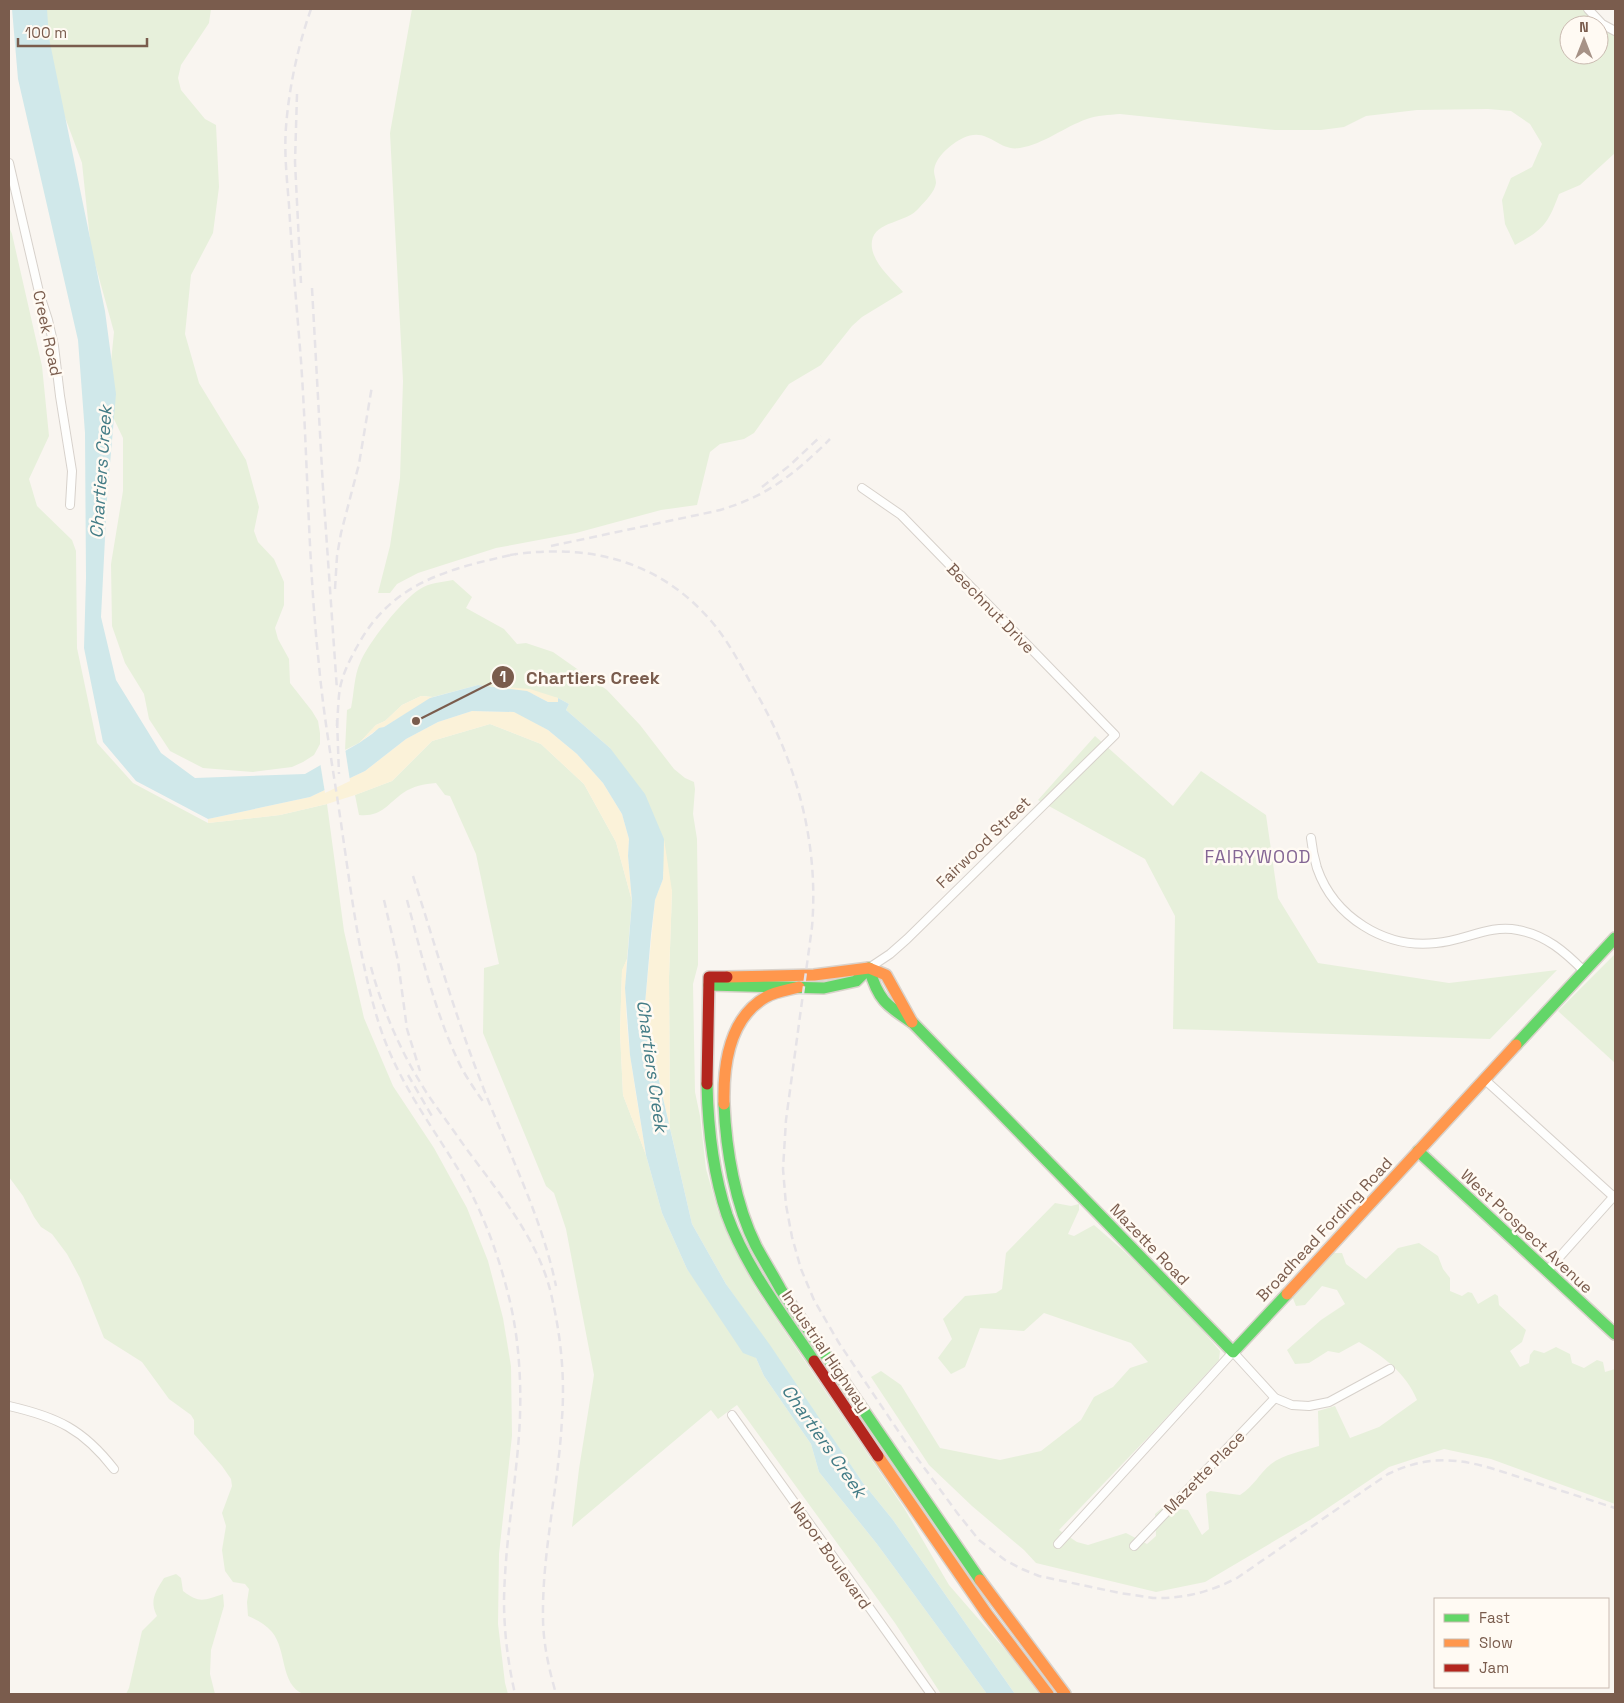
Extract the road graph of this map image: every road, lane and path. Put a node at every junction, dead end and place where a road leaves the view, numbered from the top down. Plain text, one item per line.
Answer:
1 (1588, 9) edge
2 (1615, 31) edge
3 (9, 163) edge
4 (862, 488) dead end
5 (70, 505) dead end
6 (1115, 735) joint
7 (1311, 838) dead end
8 (1615, 938) edge
9 (869, 968) junction
10 (1584, 971) junction
11 (709, 981) junction
12 (798, 987) junction
13 (1484, 1079) junction
14 (1418, 1151) junction
15 (1615, 1196) edge
16 (1546, 1270) junction
17 (1615, 1334) edge
18 (1233, 1352) junction
19 (1390, 1369) dead end
20 (1275, 1398) junction
21 (9, 1406) edge
22 (732, 1415) dead end
23 (114, 1469) dead end
24 (1058, 1544) dead end
25 (1134, 1546) dead end
26 (931, 1694) edge
27 (1048, 1694) edge
28 (1065, 1694) edge

1 - 2 street
3 - 5 street, Creek Road
4 - 6 street, Beechnut Drive
6 - 9 street, Fairwood Street
7 - 10 street
8 - 10 street, Broadhead Fording Road
9 - 11 street, Fairwood Street
9 - 12 street, Fairwood Street
9 - 18 street, Mazette Road
10 - 13 street, Broadhead Fording Road
11 - 12 street, Fairwood Street
11 - 27 street, Industrial Highway
12 - 28 street, Industrial Highway
13 - 14 street, Broadhead Fording Road
13 - 15 street
14 - 16 street, West Prospect Avenue
14 - 18 street, Broadhead Fording Road
15 - 16 street
16 - 17 street, West Prospect Avenue
18 - 20 street, Mazette Road
18 - 24 street, Broadhead Fording Road
19 - 20 street
20 - 25 street, Mazette Place
21 - 23 street
22 - 26 street, Napor Boulevard

